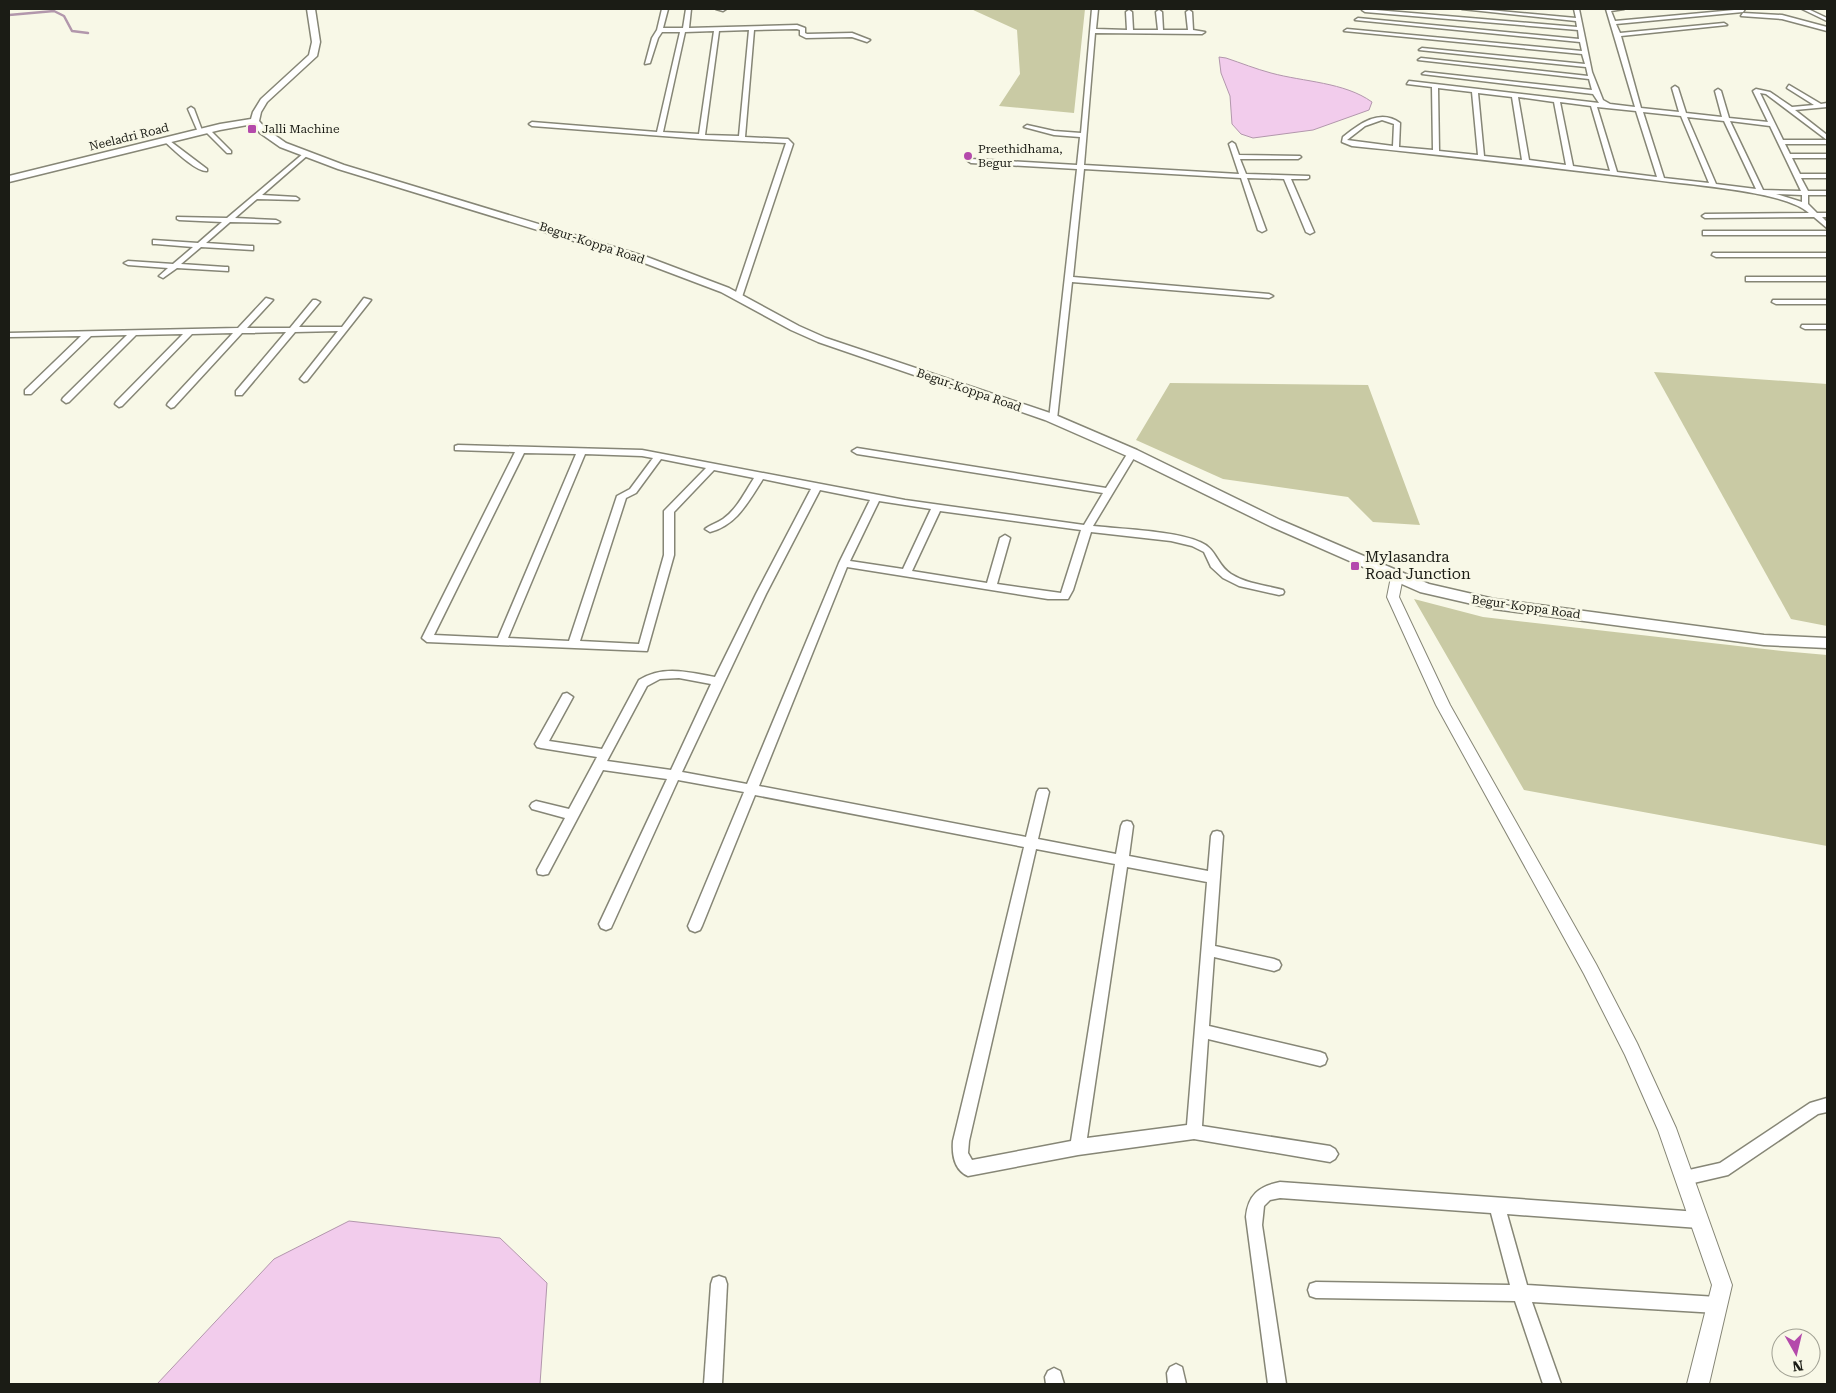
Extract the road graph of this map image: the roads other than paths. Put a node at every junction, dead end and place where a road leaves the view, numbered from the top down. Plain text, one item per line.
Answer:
1 (311, 9) edge
2 (665, 9) edge
3 (689, 9) edge
4 (718, 9) edge
5 (723, 9) edge
6 (1095, 9) edge
7 (1465, 9) edge
8 (1576, 9) edge
9 (1607, 9) edge
10 (1622, 9) edge
11 (1710, 9) edge
12 (1805, 9) edge
13 (1365, 10) edge
14 (1130, 12) dead end
15 (1159, 12) dead end
16 (1189, 12) dead end
17 (1716, 12) junction
18 (1743, 12) edge
19 (1358, 20) dead end
20 (1578, 20) junction
21 (1827, 20) edge
22 (1614, 23) junction
23 (1724, 25) dead end
24 (752, 28) junction
25 (717, 29) junction
26 (1579, 29) junction
27 (1827, 29) edge
28 (660, 30) junction
29 (684, 30) junction
30 (1093, 31) junction
31 (1130, 31) junction
32 (1347, 31) dead end
33 (1161, 32) junction
34 (1191, 32) junction
35 (1202, 32) dead end
36 (1618, 35) junction
37 (867, 40) dead end
38 (1582, 41) junction
39 (1422, 50) dead end
40 (1586, 53) junction
41 (1421, 60) dead end
42 (647, 63) dead end
43 (1589, 66) junction
44 (1424, 74) dead end
45 (1592, 78) junction
46 (1409, 83) dead end
47 (1435, 86) junction
48 (1789, 87) dead end
49 (1675, 88) dead end
50 (1475, 91) junction
51 (1718, 91) dead end
52 (1594, 92) junction
53 (1515, 95) junction
54 (1557, 102) junction
55 (1827, 105) edge
56 (1594, 106) junction
57 (1610, 106) junction
58 (1817, 106) junction
59 (191, 109) dead end
60 (1791, 109) junction
61 (1639, 110) junction
62 (1827, 113) edge
63 (1683, 114) junction
64 (1726, 119) junction
65 (255, 121) junction
66 (532, 124) dead end
67 (1772, 124) junction
68 (1028, 127) dead end
69 (204, 131) junction
70 (660, 134) junction
71 (1082, 135) junction
72 (702, 137) junction
73 (1827, 138) edge
74 (742, 139) junction
75 (166, 140) junction
76 (1782, 142) junction
77 (1827, 142) edge
78 (1232, 144) dead end
79 (1396, 148) junction
80 (229, 152) dead end
81 (1436, 152) junction
82 (306, 154) junction
83 (1786, 156) junction
84 (1827, 156) edge
85 (1236, 157) junction
86 (1298, 157) dead end
87 (1481, 157) junction
88 (970, 161) dead end
89 (1526, 162) junction
90 (1080, 166) junction
91 (1570, 168) junction
92 (206, 170) dead end
93 (1614, 173) junction
94 (1244, 176) junction
95 (1797, 176) junction
96 (1827, 176) edge
97 (1287, 177) junction
98 (1307, 177) dead end
99 (9, 179) edge
100 (1661, 179) junction
101 (1713, 186) junction
102 (1761, 192) junction
103 (1805, 192) junction
104 (1827, 193) edge
105 (255, 197) junction
106 (296, 199) dead end
107 (1805, 205) junction
108 (1814, 215) junction
109 (1827, 215) edge
110 (1705, 216) dead end
111 (178, 218) dead end
112 (228, 220) junction
113 (276, 222) dead end
114 (1827, 226) edge
115 (1262, 230) dead end
116 (1310, 232) dead end
117 (1706, 233) dead end
118 (1827, 233) edge
119 (156, 242) dead end
120 (200, 245) junction
121 (250, 248) dead end
122 (1716, 255) dead end
123 (1827, 255) edge
124 (128, 263) dead end
125 (174, 266) junction
126 (225, 269) dead end
127 (163, 276) dead end
128 (1827, 278) edge
129 (1068, 279) junction
130 (1749, 279) dead end
131 (1269, 296) dead end
132 (738, 298) junction
133 (269, 300) dead end
134 (367, 300) dead end
135 (316, 302) dead end
136 (1776, 302) dead end
137 (1827, 302) edge
138 (1805, 327) dead end
139 (1827, 327) edge
140 (343, 329) junction
141 (292, 330) junction
142 (240, 331) junction
143 (190, 332) junction
144 (134, 333) junction
145 (88, 334) junction
146 (9, 335) edge
147 (304, 379) dead end
148 (28, 392) dead end
149 (239, 393) dead end
150 (66, 400) dead end
151 (119, 404) dead end
152 (171, 406) dead end
153 (1052, 419) junction
154 (458, 448) dead end
155 (521, 450) junction
156 (582, 451) junction
157 (857, 451) dead end
158 (1132, 453) junction
159 (659, 456) junction
160 (713, 466) junction
161 (760, 476) junction
162 (818, 487) junction
163 (1108, 491) junction
164 (876, 498) junction
165 (936, 508) junction
166 (1087, 528) junction
167 (710, 529) dead end
168 (1005, 538) dead end
169 (844, 563) junction
170 (906, 573) junction
171 (1398, 577) junction
172 (991, 587) junction
173 (1279, 592) dead end
174 (501, 642) junction
175 (1827, 643) edge
176 (573, 645) junction
177 (717, 681) junction
178 (568, 697) dead end
179 (602, 760) junction
180 (674, 775) junction
181 (751, 789) junction
182 (1043, 792) dead end
183 (536, 806) dead end
184 (572, 815) junction
185 (1127, 826) dead end
186 (1217, 836) dead end
187 (1032, 843) junction
188 (1120, 860) junction
189 (542, 870) dead end
190 (1214, 878) junction
191 (606, 924) dead end
192 (695, 926) dead end
193 (1208, 950) junction
194 (1274, 965) dead end
195 (1202, 1031) junction
196 (1320, 1059) dead end
197 (1827, 1105) edge
198 (1194, 1132) junction
199 (1078, 1147) junction
200 (1330, 1154) dead end
201 (1685, 1176) junction
202 (1498, 1206) junction
203 (1699, 1220) junction
204 (719, 1284) dead end
205 (1316, 1290) dead end
206 (1521, 1293) junction
207 (1717, 1305) junction
208 (713, 1384) edge
209 (1277, 1384) edge
210 (1552, 1384) edge
211 (1698, 1384) edge

1 - 65 main road
2 - 28 street
3 - 29 street
4 - 5 street
6 - 30 street
7 - 20 street
8 - 20 street
9 - 10 street
9 - 22 street
11 - 17 street
12 - 21 street
13 - 26 street
14 - 31 street
15 - 33 street
16 - 34 street
17 - 18 street
17 - 22 street
18 - 27 street
19 - 38 street
20 - 26 street
22 - 36 street
23 - 36 street
24 - 25 street
24 - 37 street
24 - 74 street
25 - 29 street
25 - 72 street
26 - 38 street
28 - 29 street
28 - 42 street
29 - 70 street
30 - 31 street
30 - 71 street
31 - 33 street
32 - 40 street
33 - 34 street
34 - 35 street
36 - 61 street
38 - 40 street
39 - 43 street
40 - 43 street
41 - 45 street
43 - 45 street
44 - 52 street
45 - 52 street
46 - 47 street
47 - 50 street
47 - 81 street
48 - 58 street
49 - 63 street
50 - 53 street
50 - 87 street
51 - 64 street
52 - 57 street
53 - 54 street
53 - 89 street
54 - 56 street
54 - 91 street
55 - 58 street
56 - 57 street
56 - 93 street
57 - 61 street
58 - 60 street
58 - 62 street
59 - 69 street
60 - 67 street
60 - 73 street
61 - 63 street
61 - 100 street
63 - 64 street
63 - 101 street
64 - 67 street
64 - 102 street
65 - 69 main road, Neeladri Road
65 - 82 main road, Begur-Koppa Road
66 - 70 street
67 - 76 street
68 - 71 street
69 - 75 main road, Neeladri Road
69 - 80 street
70 - 72 street
71 - 90 street
72 - 74 street
74 - 132 street
75 - 92 street
75 - 99 main road, Neeladri Road
76 - 77 street
76 - 83 street
78 - 85 street
79 - 79 street
79 - 81 street
81 - 87 street
82 - 105 street
82 - 132 main road, Begur-Koppa Road
83 - 84 street
83 - 95 street
85 - 86 street
85 - 94 street
87 - 89 street
88 - 90 street
89 - 91 street
90 - 94 street
90 - 129 street
91 - 93 street
93 - 100 street
94 - 97 street
94 - 115 street
95 - 96 street
95 - 103 street
97 - 98 street
97 - 116 street
100 - 101 street
101 - 102 street
102 - 103 street
102 - 107 street
103 - 104 street
103 - 107 street
105 - 106 street
105 - 112 street
107 - 108 street
108 - 109 street
108 - 110 street
108 - 114 street
111 - 112 street
112 - 113 street
112 - 120 street
117 - 118 street
119 - 120 street
120 - 121 street
120 - 125 street
122 - 123 street
124 - 125 street
125 - 126 street
125 - 127 street
128 - 130 street
129 - 131 street
129 - 153 street
132 - 153 main road, Begur-Koppa Road
133 - 142 street
134 - 140 street
135 - 141 street
136 - 137 street
138 - 139 street
140 - 141 street
140 - 147 street
141 - 142 street
141 - 149 street
142 - 143 street
142 - 152 street
143 - 144 street
143 - 151 street
144 - 145 street
144 - 150 street
145 - 146 street
145 - 148 street
153 - 158 main road, Begur-Koppa Road
154 - 155 street
155 - 156 street
155 - 174 street
156 - 159 street
156 - 174 street
157 - 163 street
158 - 163 street
158 - 171 main road, Begur-Koppa Road
159 - 160 street
159 - 176 street
160 - 161 street
160 - 176 street
161 - 162 street
161 - 167 street
162 - 164 street
162 - 177 street
163 - 166 street
164 - 165 street
164 - 169 street
165 - 166 street
165 - 170 street
166 - 172 street
166 - 173 street
168 - 172 street
169 - 170 street
169 - 181 street
170 - 172 street
171 - 175 main road, Begur-Koppa Road
171 - 201 street
174 - 176 street
177 - 179 street
177 - 180 street
178 - 179 street
179 - 180 street
179 - 184 street
180 - 181 street
180 - 191 street
181 - 187 street
181 - 192 street
182 - 187 street
183 - 184 street
184 - 189 street
185 - 188 street
186 - 190 street
187 - 188 street
187 - 199 street
188 - 190 street
188 - 199 street
190 - 193 street
193 - 194 street
193 - 195 street
195 - 196 street
195 - 198 street
197 - 201 street
198 - 199 street
198 - 200 street
201 - 203 street
202 - 203 street
202 - 206 street
202 - 209 street
203 - 207 street
204 - 208 street
205 - 206 street
206 - 207 street
206 - 210 street
207 - 211 street

